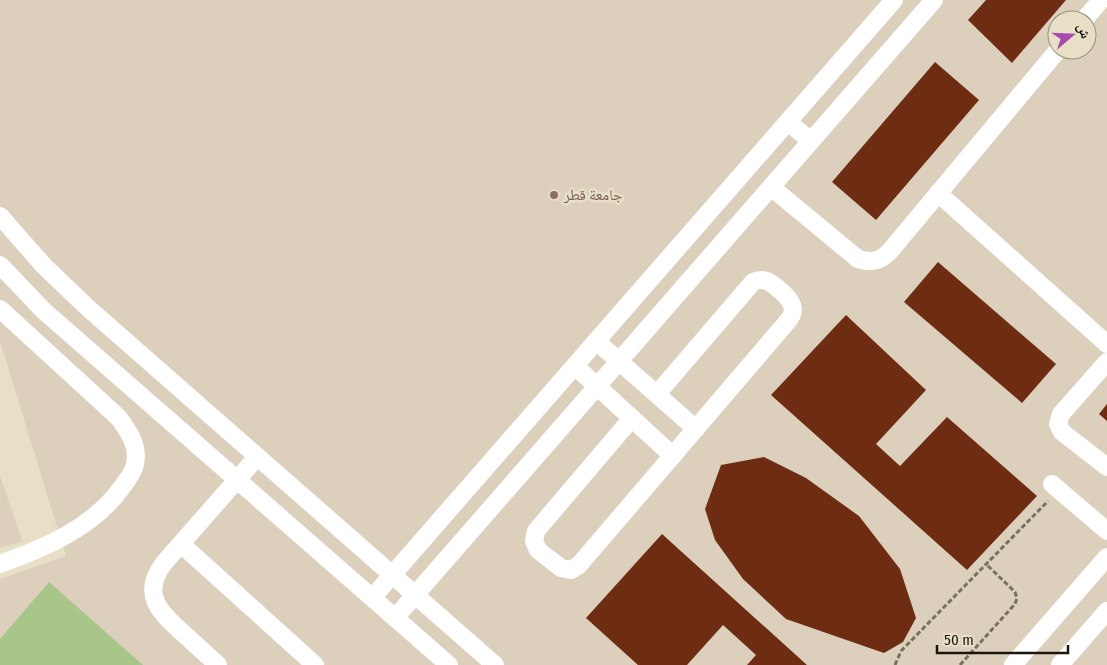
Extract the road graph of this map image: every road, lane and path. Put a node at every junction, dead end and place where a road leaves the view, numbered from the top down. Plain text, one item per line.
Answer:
1 (934, 0) edge
2 (1100, 0) edge
3 (889, 2) edge
4 (1092, 10) edge
5 (1050, 60) edge
6 (788, 122) junction
7 (811, 141) junction
8 (772, 187) junction
9 (938, 192) junction
10 (0, 216) edge
11 (0, 265) edge
12 (0, 309) edge
13 (596, 341) junction
14 (1107, 344) edge
15 (620, 362) junction
16 (1107, 362) edge
17 (575, 366) junction
18 (598, 386) junction
19 (657, 394) junction
20 (632, 418) junction
21 (696, 429) junction
22 (673, 456) junction
23 (257, 457) junction
24 (1107, 467) edge
25 (237, 480) junction
26 (1056, 487) joint
27 (1107, 531) edge
28 (180, 544) junction
29 (1107, 557) edge
30 (0, 564) edge
31 (986, 564) junction
32 (392, 575) junction
33 (415, 596) junction
34 (372, 598) junction
35 (1107, 611) edge
36 (395, 618) junction
37 (218, 665) edge
38 (315, 665) edge
39 (449, 665) edge
40 (495, 665) edge
41 (895, 665) edge
42 (960, 665) edge
43 (1013, 665) edge
44 (1060, 665) edge

1 - 7 street
2 - 4 street
3 - 6 street
5 - 9 street
6 - 7 street
6 - 13 street
7 - 8 street
8 - 9 street
8 - 15 street
9 - 14 street
10 - 23 street
11 - 25 street
12 - 30 street
13 - 15 street
13 - 17 street
15 - 18 street
15 - 19 street
16 - 24 street
17 - 18 street
17 - 32 street
18 - 20 street
18 - 33 street
19 - 21 street
19 - 21 street
20 - 22 street
20 - 22 street
21 - 22 street
23 - 25 street
23 - 32 street
25 - 28 street
25 - 34 street
26 - 27 street
26 - 31 path
28 - 37 street
28 - 38 street
29 - 43 street
31 - 41 path
31 - 42 path
32 - 33 street
32 - 34 street
33 - 36 street
33 - 40 street
34 - 36 street
35 - 44 street
36 - 39 street

